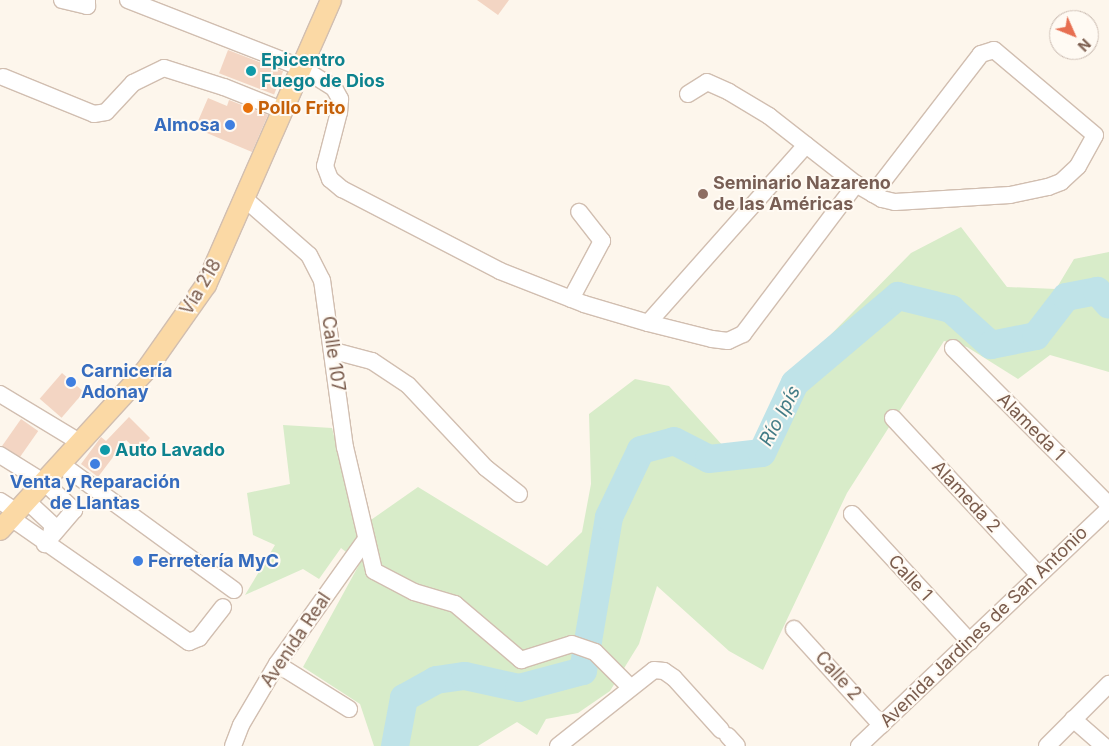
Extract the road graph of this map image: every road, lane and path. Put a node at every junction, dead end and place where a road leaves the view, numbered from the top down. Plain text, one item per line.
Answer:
1 (62, 0) edge
2 (87, 0) edge
3 (128, 0) edge
4 (331, 0) edge
5 (302, 68) junction
6 (3, 77) dead end
7 (688, 94) dead end
8 (284, 111) junction
9 (806, 145) junction
10 (856, 184) junction
11 (873, 194) junction
12 (245, 199) junction
13 (579, 212) dead end
14 (571, 299) junction
15 (648, 323) junction
16 (953, 348) dead end
17 (334, 351) junction
18 (0, 394) edge
19 (893, 418) dead end
20 (81, 444) junction
21 (0, 455) edge
22 (61, 464) junction
23 (44, 483) junction
24 (518, 494) dead end
25 (0, 500) edge
26 (1109, 507) edge
27 (852, 514) dead end
28 (14, 515) edge
29 (366, 539) junction
30 (48, 541) junction
31 (1039, 575) junction
32 (234, 590) dead end
33 (223, 608) dead end
34 (794, 629) dead end
35 (970, 642) junction
36 (277, 664) junction
37 (1109, 684) edge
38 (630, 687) junction
39 (349, 709) dead end
40 (1073, 719) junction
41 (881, 725) junction
42 (729, 738) edge
43 (582, 739) edge
44 (233, 746) edge
45 (558, 746) edge
46 (859, 746) edge
47 (1047, 746) edge
48 (1104, 746) edge

1 - 2 street
3 - 5 street
4 - 5 main road, Vía 218
5 - 8 main road, Vía 218
5 - 14 street
6 - 8 street
7 - 9 street
8 - 12 main road, Vía 218
9 - 10 street
9 - 15 street
10 - 11 street
10 - 15 street
11 - 11 street
12 - 17 street, Calle 107
12 - 20 main road, Vía 218
13 - 14 street
14 - 15 street
16 - 26 street, Alameda 1
17 - 24 street
17 - 29 street, Calle 107
18 - 20 street
19 - 31 street, Alameda 2
20 - 22 main road, Vía 218
21 - 23 street
22 - 23 main road, Vía 218
22 - 32 street
23 - 28 main road, Vía 218
23 - 30 street
25 - 28 street
26 - 31 street, Avenida Jardines de San Antonio
27 - 35 street, Calle 1
28 - 30 street
28 - 30 street
29 - 36 street, Avenida Real
29 - 38 street, Calle 107
30 - 33 street
31 - 35 street, Avenida Jardines de San Antonio
34 - 41 street, Calle 2
35 - 41 street, Avenida Jardines de San Antonio
36 - 39 street
36 - 44 street, Avenida Real
37 - 40 street
38 - 42 street
38 - 43 street
40 - 47 street
40 - 48 street
41 - 46 street, Avenida Jardines de San Antonio
43 - 45 street

